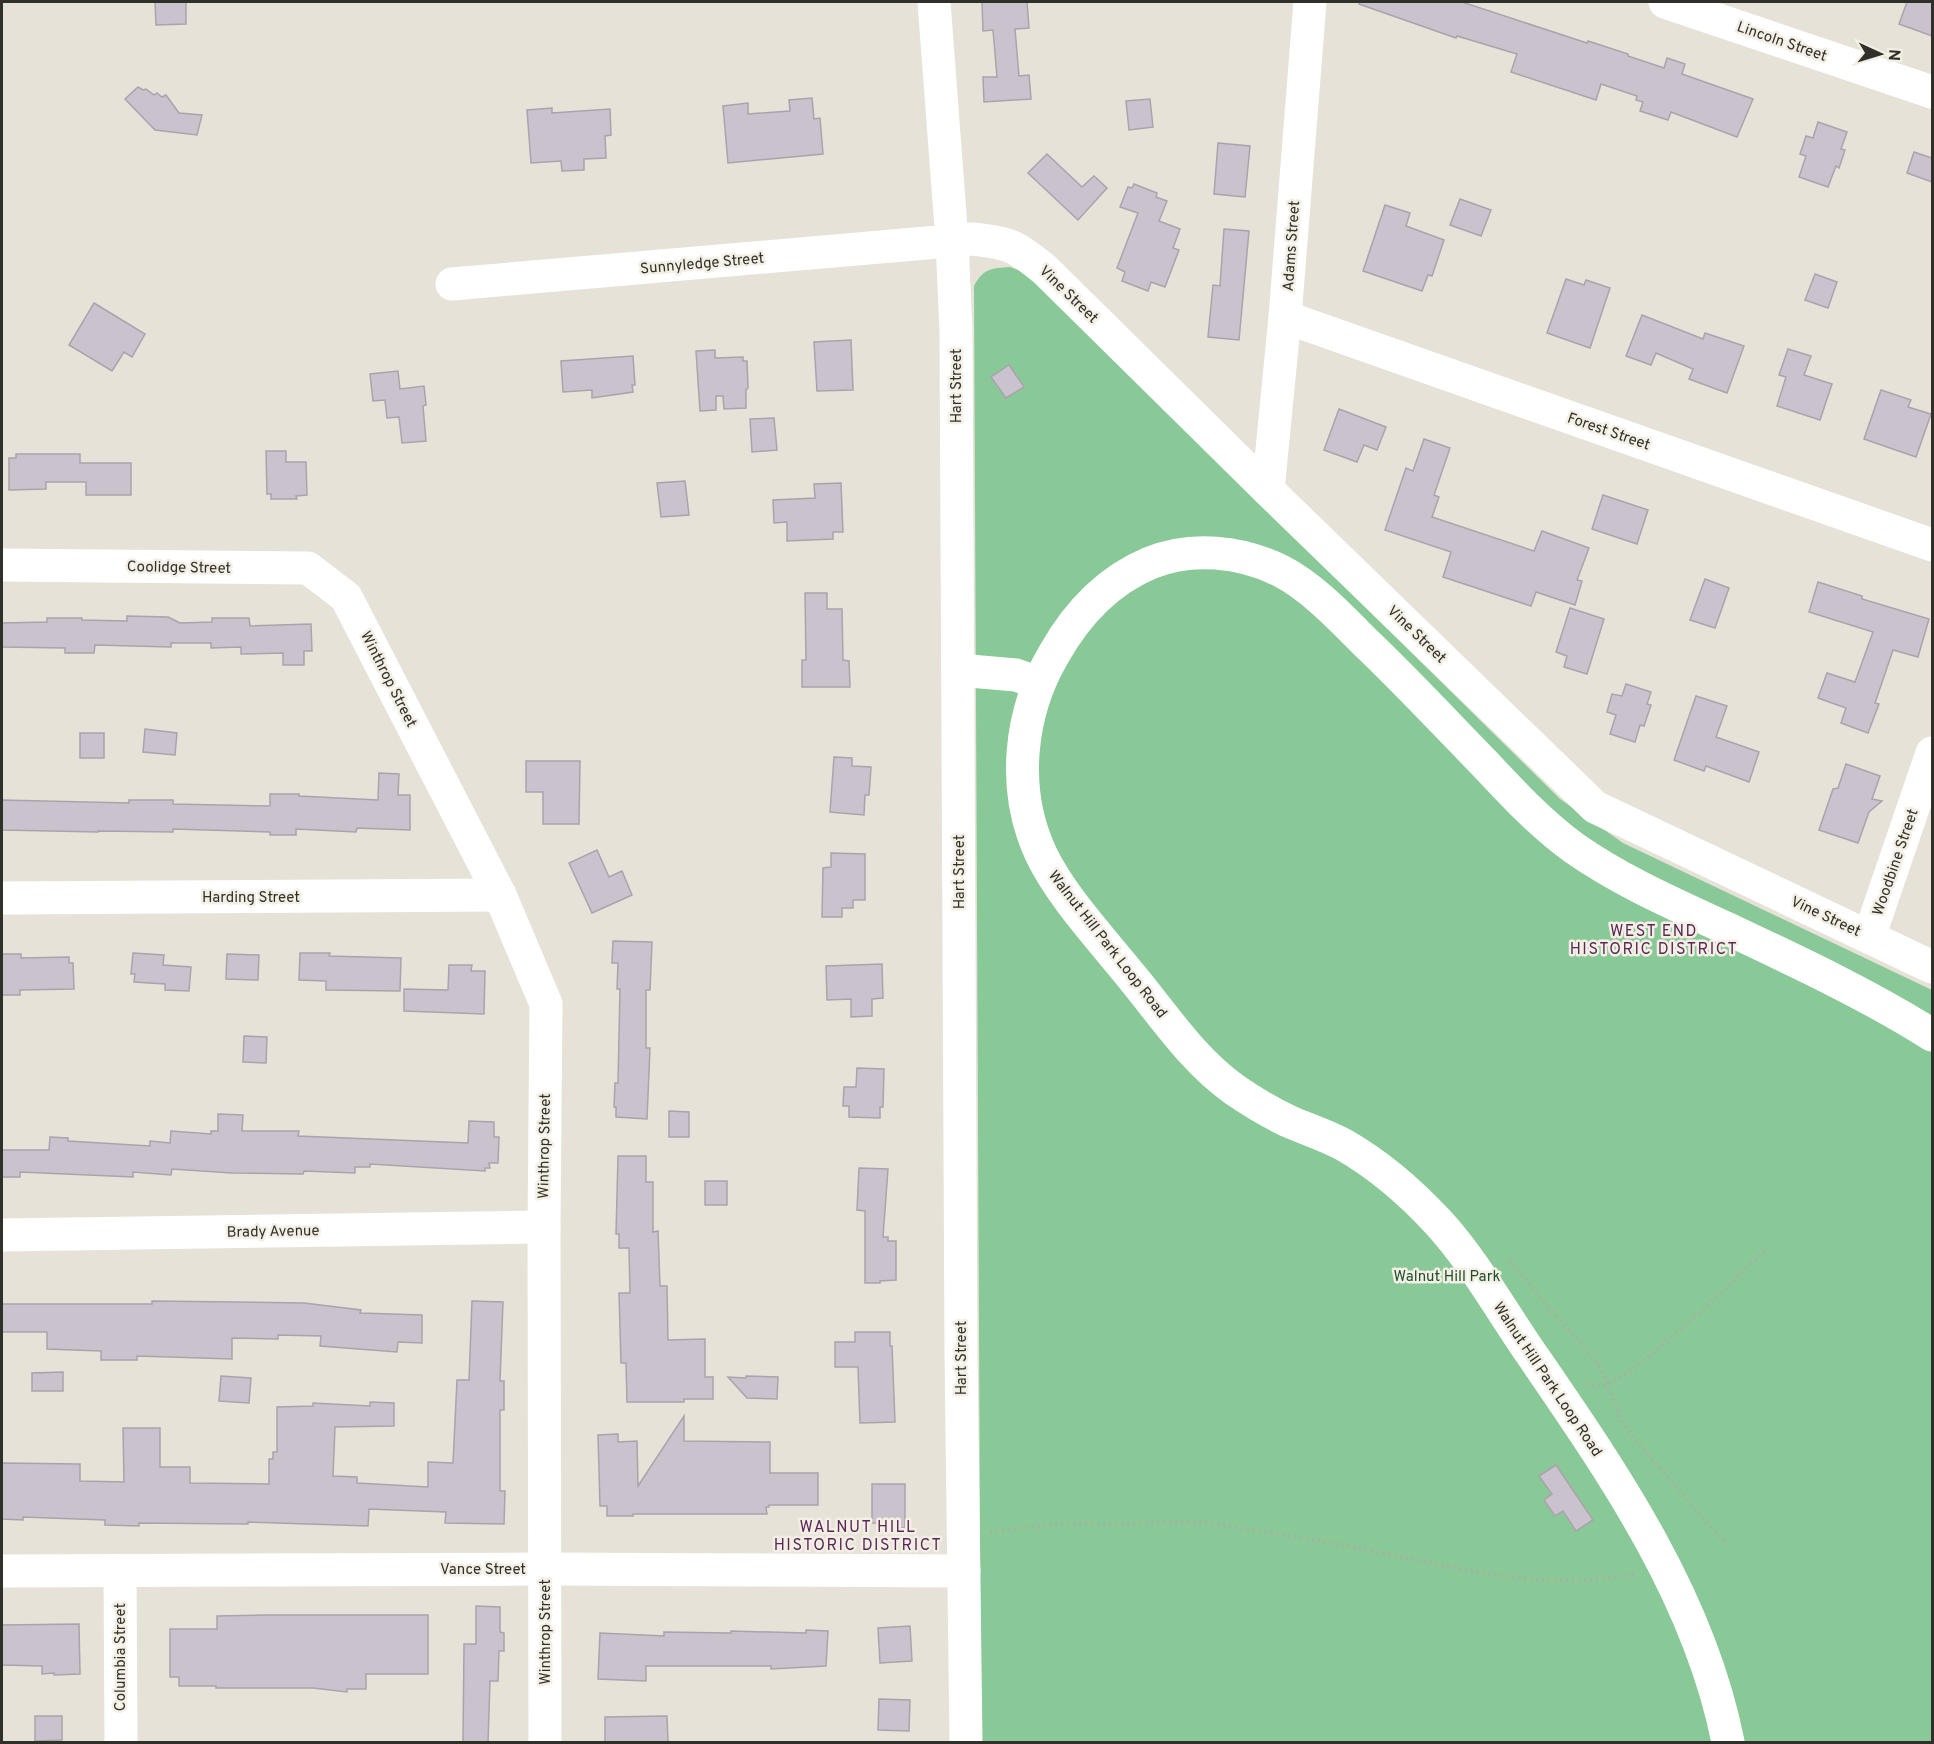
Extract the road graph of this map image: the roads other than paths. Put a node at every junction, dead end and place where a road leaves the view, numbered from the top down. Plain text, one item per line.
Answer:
1 (934, 2) edge
2 (1310, 2) edge
3 (1680, 4) edge
4 (1932, 92) edge
5 (952, 241) junction
6 (452, 284) dead end
7 (1285, 317) junction
8 (1268, 490) junction
9 (1932, 545) edge
10 (2, 565) edge
11 (346, 597) joint
12 (957, 670) junction
13 (1039, 683) junction
14 (1932, 753) edge
15 (500, 895) junction
16 (2, 898) edge
17 (1869, 937) junction
18 (1932, 967) edge
19 (1932, 1035) edge
20 (543, 1227) junction
21 (2, 1235) edge
22 (544, 1569) junction
23 (2, 1571) edge
24 (120, 1571) junction
25 (964, 1571) junction
26 (121, 1743) edge
27 (545, 1743) edge
28 (966, 1743) edge
29 (1728, 1743) edge

1 - 5 street, Hart Street
2 - 7 street, Adams Street
3 - 4 street, Lincoln Street
5 - 6 street, Sunnyledge Street
5 - 8 street, Vine Street
5 - 12 street, Hart Street
7 - 8 street, Adams Street
7 - 9 street, Forest Street
8 - 17 street, Vine Street
10 - 11 street, Coolidge Street
11 - 15 street, Winthrop Street
12 - 13 street
12 - 25 street, Hart Street
13 - 19 street, Walnut Hill Park Loop Road
13 - 29 street, Walnut Hill Park Loop Road
14 - 17 street, Woodbine Street
15 - 16 street, Harding Street
15 - 20 street, Winthrop Street
17 - 18 street, Vine Street
20 - 21 street, Brady Avenue
20 - 22 street, Winthrop Street
22 - 24 street, Vance Street
22 - 25 street, Vance Street
22 - 27 street, Winthrop Street
23 - 24 street, Vance Street
24 - 26 street, Columbia Street
25 - 28 street, Hart Street

